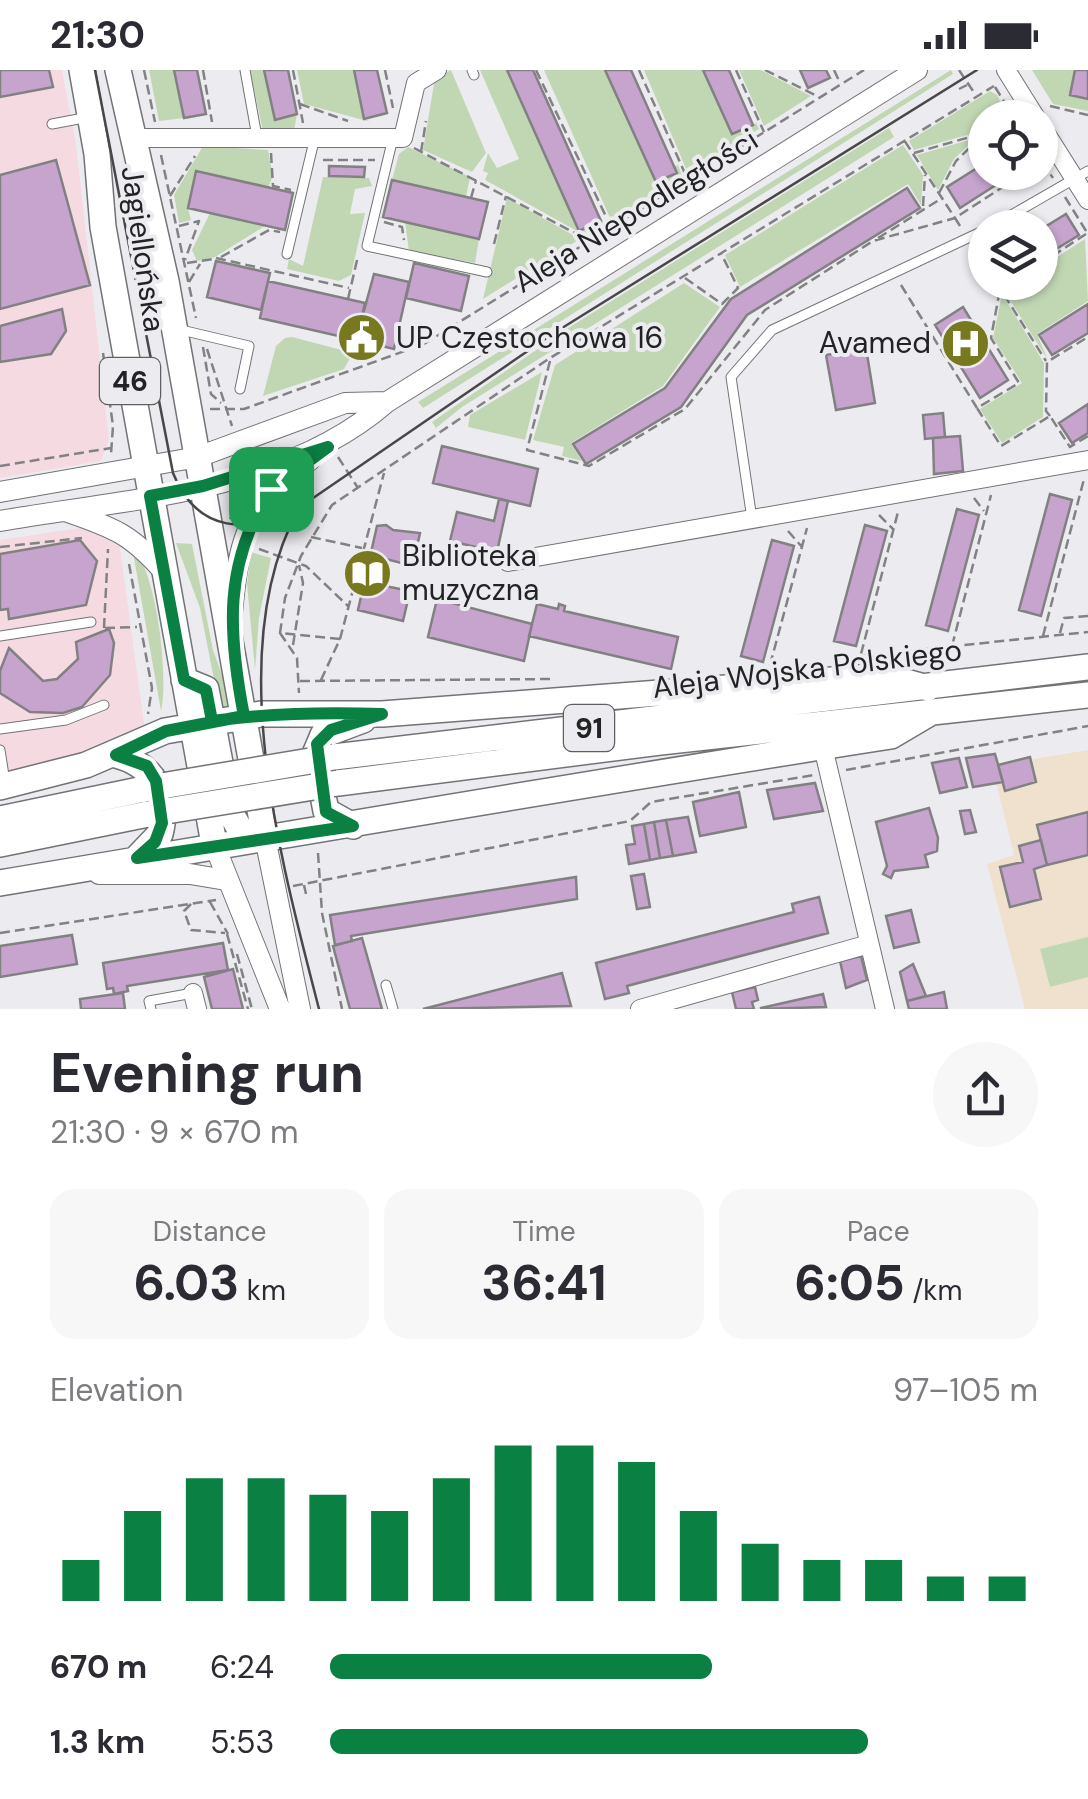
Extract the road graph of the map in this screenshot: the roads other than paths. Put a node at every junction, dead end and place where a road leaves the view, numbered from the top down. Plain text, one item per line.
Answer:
1 (82, 70) edge
2 (118, 70) edge
3 (245, 70) edge
4 (437, 70) edge
5 (918, 70) edge
6 (1005, 75) edge
7 (1028, 100) edge
8 (92, 117) junction
9 (52, 124) dead end
10 (131, 138) junction
11 (310, 138) junction
12 (400, 140) junction
13 (1058, 140) edge
14 (263, 142) junction
15 (1081, 174) edge
16 (1088, 200) edge
17 (1019, 210) edge
18 (968, 238) edge
19 (287, 254) dead end
20 (488, 272) dead end
21 (186, 327) junction
22 (240, 389) dead end
23 (387, 402) junction
24 (337, 455) junction
25 (198, 457) junction
26 (145, 469) junction
27 (1086, 469) edge
28 (203, 486) junction
29 (0, 492) edge
30 (150, 496) junction
31 (62, 510) junction
32 (752, 519) junction
33 (0, 521) edge
34 (508, 562) dead end
35 (166, 573) junction
36 (91, 622) road end
37 (0, 636) edge
38 (230, 642) junction
39 (1088, 667) edge
40 (184, 680) junction
41 (1088, 696) edge
42 (929, 700) junction
43 (104, 705) dead end
44 (382, 714) junction
45 (244, 716) junction
46 (202, 724) junction
47 (156, 725) junction
48 (0, 728) edge
49 (823, 747) junction
50 (0, 750) edge
51 (116, 755) junction
52 (3, 787) edge
53 (0, 819) edge
54 (353, 826) junction
55 (256, 839) junction
56 (0, 844) edge
57 (214, 844) junction
58 (137, 858) junction
59 (55, 874) junction
60 (0, 883) edge
61 (224, 890) junction
62 (869, 944) junction
63 (386, 985) dead end
64 (195, 1001) edge
65 (654, 1007) edge
66 (150, 1009) edge
67 (280, 1009) edge
68 (300, 1009) edge
69 (393, 1009) edge
70 (886, 1009) edge

1 - 8 main road, Jagiellońska / 46
2 - 10 main road, Jagiellońska / 46
3 - 14 lane
4 - 12 street
5 - 23 street, Aleja Niepodległości
6 - 7 street
8 - 9 lane
8 - 26 main road, Jagiellońska / 46
10 - 14 street
10 - 21 main road, Jagiellońska / 46
11 - 12 street
11 - 14 street
11 - 19 lane
12 - 20 lane
13 - 15 street
15 - 16 street
15 - 17 lane
18 - 32 lane
21 - 22 lane
21 - 25 main road, Jagiellońska / 46
23 - 24 street, Aleja Niepodległości
23 - 25 street, Aleja Niepodległości
24 - 28 street, Aleja Niepodległości
24 - 38 street
25 - 26 street, Aleja Niepodległości
25 - 28 main road, 46
26 - 29 street, Aleja Niepodległości
26 - 30 main road, Jagiellońska / 46
27 - 32 street
28 - 30 street, Aleja Niepodległości
28 - 38 main road, 46
30 - 31 street, Aleja Niepodległości
30 - 35 main road, 46
31 - 33 street, Aleja Niepodległości
31 - 35 street
32 - 34 street
35 - 40 main road, 46
36 - 37 lane
38 - 45 main road, 46
39 - 42 main road, Aleja Wojska Polskiego / 91
40 - 46 main road
40 - 47 main road
41 - 42 main road, Aleja Wojska Polskiego / 91
42 - 44 main road
42 - 49 main road
42 - 53 main road, Aleja Wojska Polskiego / 91, bridge
42 - 56 main road, Aleja Wojska Polskiego / 91, bridge
43 - 48 lane
44 - 45 main road
44 - 54 main road
45 - 46 main road
45 - 55 main road, 46
46 - 47 main road
46 - 55 main road
46 - 57 main road
47 - 51 main road
49 - 54 main road
49 - 62 street
50 - 52 lane
51 - 52 main road
51 - 58 main road
54 - 55 main road
55 - 57 main road
55 - 68 street
57 - 58 main road
57 - 61 street
58 - 59 main road
59 - 60 main road
59 - 61 street
61 - 67 street
62 - 65 street
62 - 70 street
63 - 69 lane
64 - 66 lane

